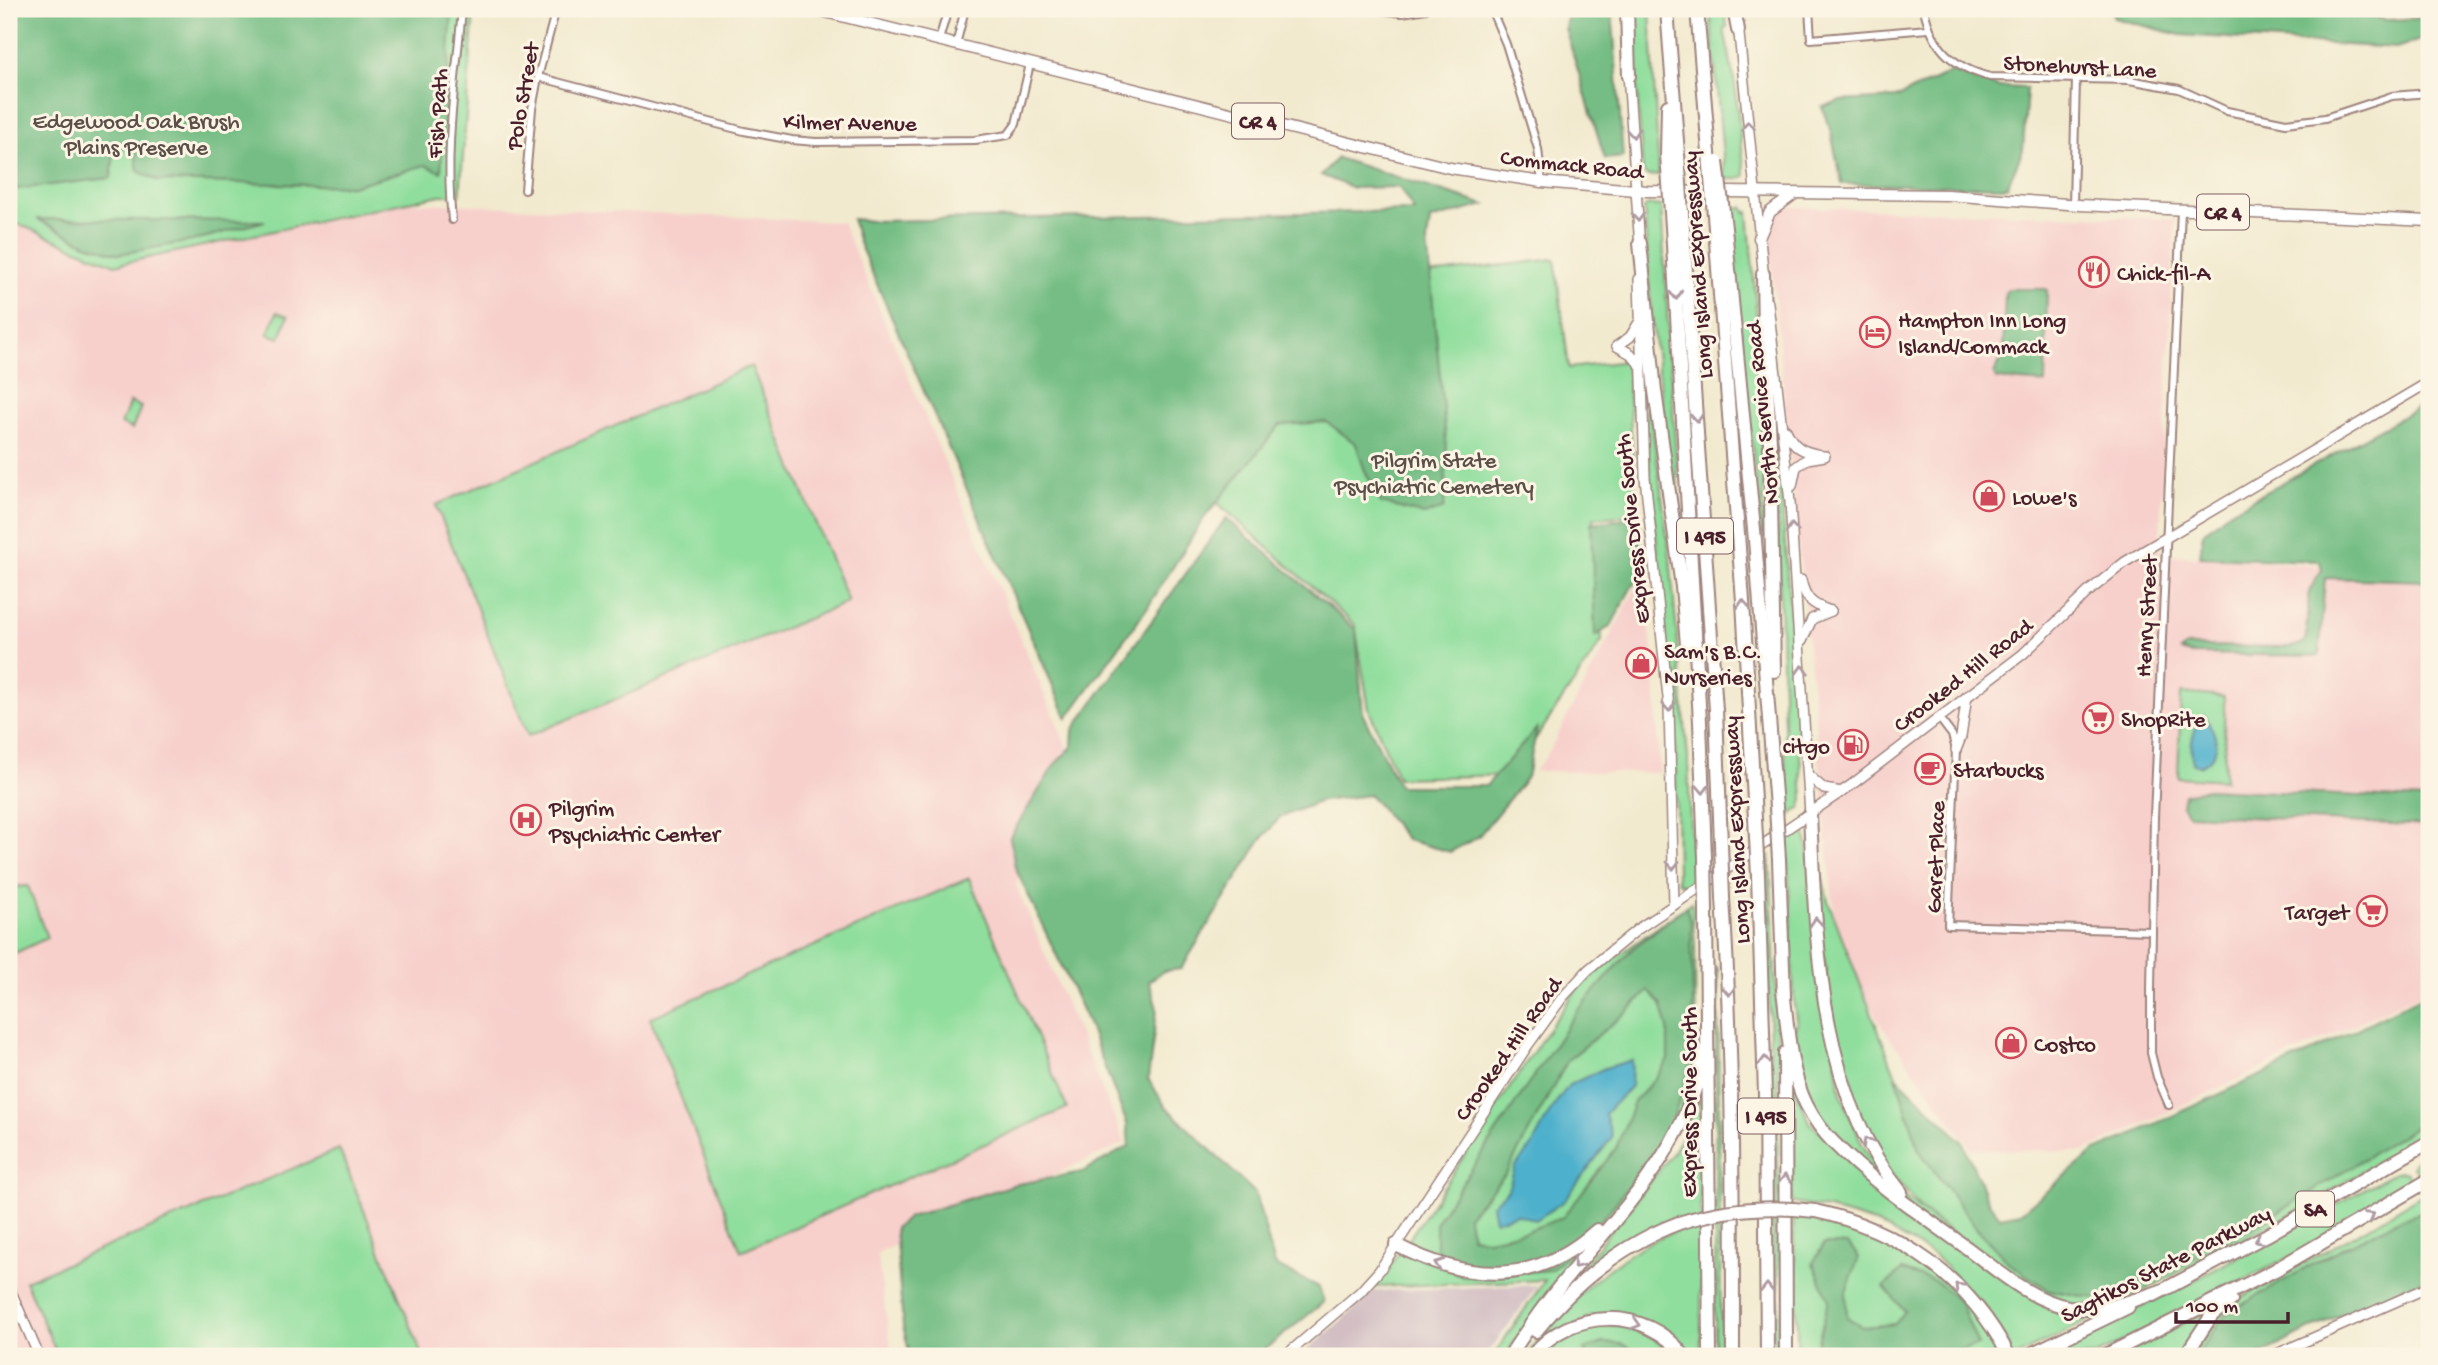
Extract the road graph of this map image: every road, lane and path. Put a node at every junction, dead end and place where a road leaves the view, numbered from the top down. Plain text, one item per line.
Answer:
1 (462, 9) edge
2 (556, 9) edge
3 (813, 9) edge
4 (948, 9) edge
5 (965, 9) edge
6 (1374, 9) edge
7 (1426, 9) edge
8 (1491, 9) edge
9 (1621, 9) edge
10 (1627, 9) edge
11 (1667, 9) edge
12 (1697, 9) edge
13 (1735, 9) edge
14 (1809, 9) edge
15 (1924, 9) edge
16 (1928, 29) junction
17 (1738, 30) joint
18 (939, 40) junction
19 (956, 45) junction
20 (1030, 64) junction
21 (1629, 76) junction
22 (538, 77) junction
23 (2076, 79) junction
24 (2429, 93) edge
25 (1542, 181) junction
26 (525, 190) dead end
27 (1637, 191) junction
28 (1755, 194) junction
29 (1793, 195) junction
30 (2073, 205) junction
31 (2181, 210) junction
32 (452, 220) dead end
33 (2429, 221) edge
34 (1678, 227) junction
35 (1720, 228) junction
36 (1759, 238) junction
37 (1640, 243) junction
38 (1763, 274) junction
39 (1639, 322) junction
40 (1640, 366) junction
41 (2429, 382) edge
42 (1782, 422) junction
43 (1790, 502) junction
44 (2167, 536) junction
45 (1794, 554) junction
46 (1800, 646) junction
47 (1967, 696) junction
48 (1939, 718) junction
49 (1700, 722) junction
50 (1771, 731) junction
51 (1956, 750) junction
52 (1808, 775) junction
53 (1842, 792) junction
54 (1810, 814) junction
55 (1674, 905) junction
56 (2152, 930) junction
57 (1783, 990) junction
58 (1708, 993) junction
59 (2169, 1105) dead end
60 (2429, 1142) edge
61 (1650, 1173) junction
62 (2429, 1180) edge
63 (1923, 1216) junction
64 (1396, 1245) junction
65 (2311, 1249) junction
66 (9, 1287) edge
67 (2429, 1287) edge
68 (2161, 1291) junction
69 (38, 1356) edge
70 (1285, 1356) edge
71 (1510, 1356) edge
72 (1517, 1356) edge
73 (1532, 1356) edge
74 (1684, 1356) edge
75 (1710, 1356) edge
76 (1733, 1356) edge
77 (1767, 1356) edge
78 (1786, 1356) edge
79 (2009, 1356) edge
80 (2026, 1356) edge
81 (2104, 1356) edge
82 (2185, 1356) edge
83 (2272, 1356) edge

1 - 32 street, Fish Path
2 - 22 street, Polo Street
3 - 18 main road, Commack Road / CR 4
4 - 18 street
5 - 19 street
6 - 7 street
8 - 25 street
9 - 21 main road, Express Drive South
10 - 21 highway
11 - 34 highway, Long Island Expressway / I 495, bridge
12 - 35 highway, bridge
13 - 17 highway
14 - 16 street
15 - 16 street, Stonehurst Lane
16 - 23 street, Stonehurst Lane
28 -> 17 main road, North Service Road
18 - 19 main road, Commack Road / CR 4
19 - 20 main road, Commack Road / CR 4
20 - 22 street, Kilmer Avenue
20 - 25 main road, Commack Road / CR 4
21 -> 27 main road, Express Drive South
22 - 26 street, Polo Street
23 - 24 street, Stonehurst Lane
23 - 30 street
25 - 27 main road, Commack Road / CR 4
27 - 28 main road, Commack Road / CR 4
27 -> 37 main road, Express Drive South
28 - 29 main road, Commack Road / CR 4
28 - 36 main road, North Service Road
29 - 30 main road, Commack Road / CR 4
29 - 36 main road
30 - 31 main road, Commack Road / CR 4
31 - 33 main road, Commack Road / CR 4
31 - 44 street, Henry Street
34 -> 49 highway
34 -> 76 highway, Long Island Expressway / I 495, bridge
35 - 50 highway
77 -> 35 highway, Long Island Expressway / I 495, bridge
36 - 38 main road, North Service Road
37 - 39 main road, Express Drive South
37 - 49 highway
38 - 42 main road, North Service Road
38 - 50 highway
39 - 40 main road, Express Drive South
39 - 40 main road
40 -> 55 main road, Express Drive South
41 - 44 main road, Crooked Hill Road
42 - 43 main road, North Service Road
42 - 43 main road
45 -> 43 main road, North Service Road
44 - 47 main road, Crooked Hill Road
44 - 56 street, Henry Street
45 - 46 main road, North Service Road
45 - 46 main road
52 -> 46 main road, North Service Road
47 - 48 main road, Crooked Hill Road
47 - 51 main road
48 - 51 street
48 - 53 main road, Crooked Hill Road
49 -> 58 highway, Express Drive South, bridge
50 - 57 highway, bridge
51 - 56 street, Garet Place
52 - 53 main road
52 - 54 main road, North Service Road
53 - 54 main road, Crooked Hill Road
54 - 55 main road, Crooked Hill Road
63 -> 54 highway
55 - 64 main road, Crooked Hill Road
56 - 59 street, Henry Street
57 - 63 highway
78 -> 57 highway
58 - 61 highway
58 - 75 highway, Express Drive South
60 -> 68 highway, Sagtikos State Parkway / SA
61 -> 64 highway
61 -> 71 highway
65 -> 62 highway, SA
63 - 68 highway
64 - 70 main road, Crooked Hill Road
65 - 81 highway, SA
65 - 82 highway
66 - 69 main road
67 - 83 main road
68 - 80 highway, Sagtikos State Parkway / SA
79 -> 72 highway, bridge
73 -> 74 highway

